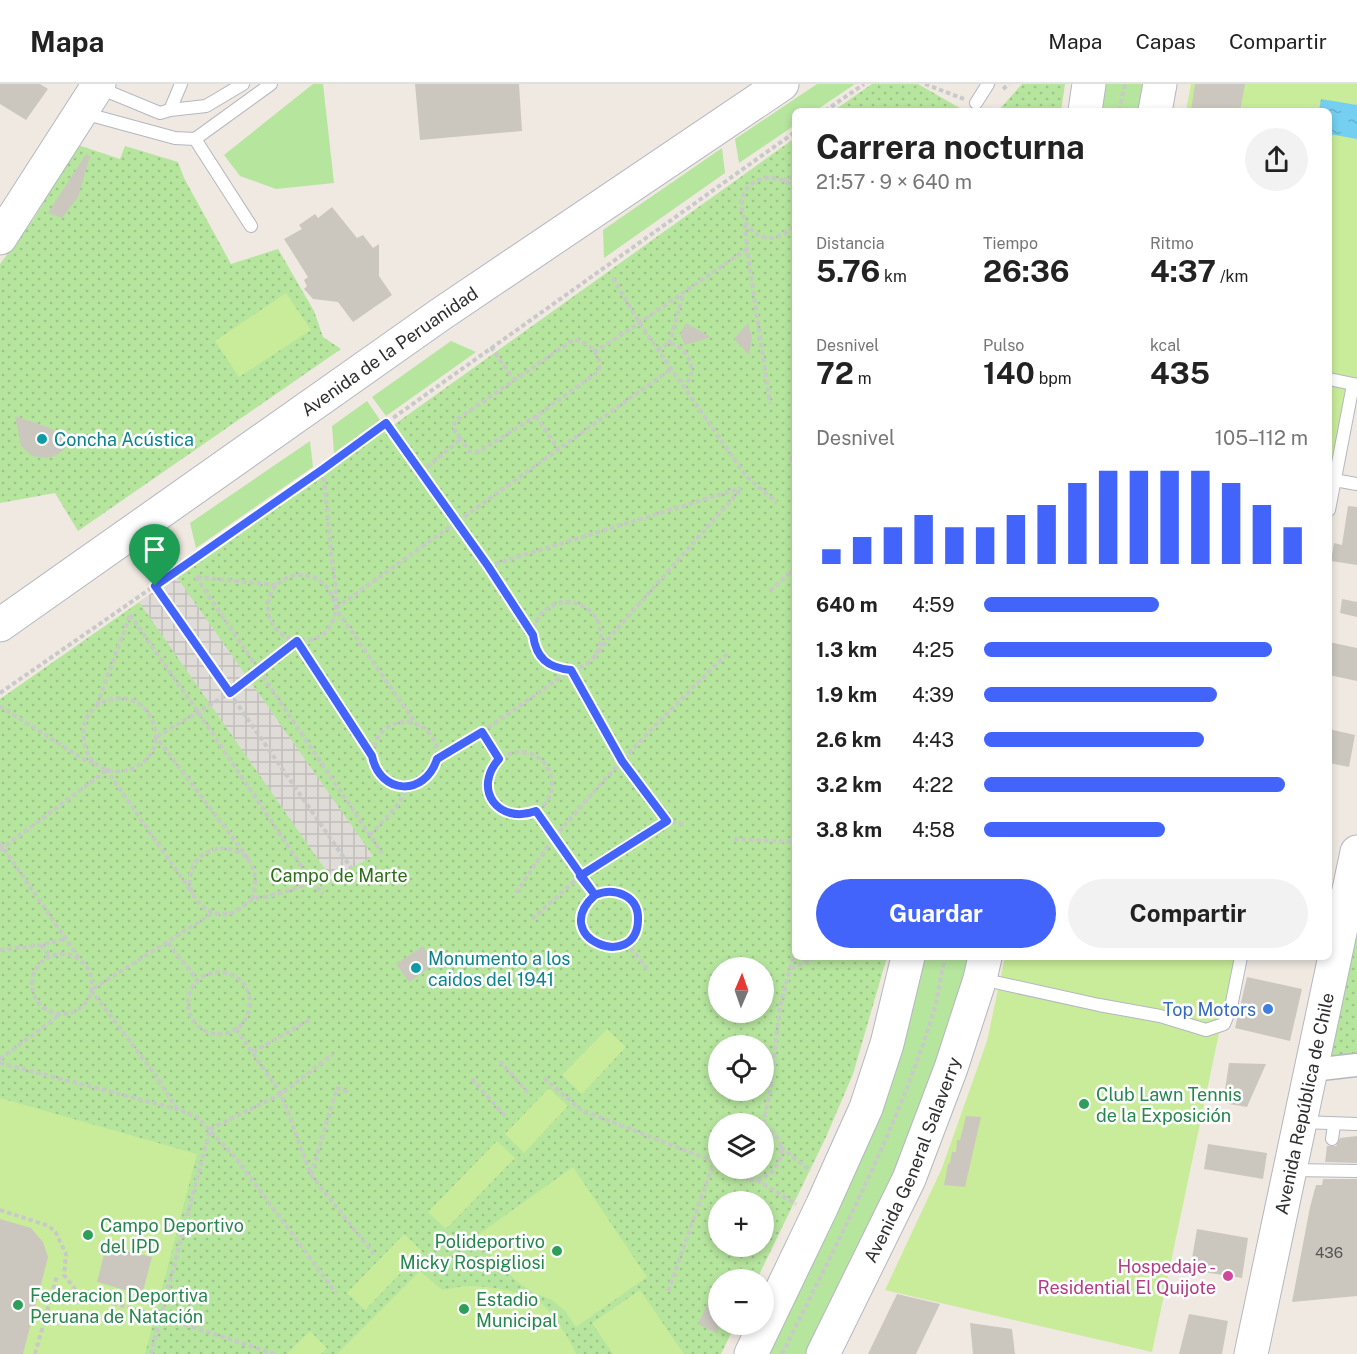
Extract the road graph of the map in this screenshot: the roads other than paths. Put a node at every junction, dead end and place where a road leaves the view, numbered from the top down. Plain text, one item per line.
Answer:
1 (181, 84) edge
2 (243, 84) edge
3 (271, 84) edge
4 (782, 84) edge
5 (988, 84) edge
6 (1089, 84) edge
7 (1160, 84) edge
8 (93, 95) edge
9 (976, 103) dead end
10 (1085, 108) edge
11 (1156, 108) edge
12 (170, 110) junction
13 (195, 139) junction
14 (252, 226) dead end
15 (3, 228) edge
16 (1332, 380) edge
17 (1355, 385) edge
18 (1332, 479) edge
19 (1357, 484) edge
20 (0, 625) edge
21 (1357, 852) edge
22 (907, 960) edge
23 (1240, 960) edge
24 (982, 968) edge
25 (1357, 1065) edge
26 (1312, 1070) junction
27 (1301, 1122) junction
28 (1334, 1125) junction
29 (1357, 1125) edge
30 (1332, 1139) dead end
31 (1291, 1170) junction
32 (1357, 1171) edge
33 (751, 1354) edge
34 (823, 1354) edge
35 (1251, 1354) edge

1 - 12 lane
2 - 12 lane
3 - 13 lane
4 - 20 street, Avenida de la Peruanidad
5 - 9 lane
6 - 10 street
7 - 11 street
8 - 12 lane
8 - 13 lane
8 - 15 street
13 - 14 lane
16 - 17 lane
17 - 18 lane
18 - 19 lane
21 - 26 street, Avenida República de Chile
22 - 33 street
23 - 24 lane
24 - 34 street, Avenida General Salaverry
25 - 26 street
26 - 27 street, Avenida República de Chile
27 - 28 lane
27 - 31 street, Avenida República de Chile
28 - 29 lane
28 - 30 lane
31 - 32 lane
31 - 35 street, Avenida República de Chile

